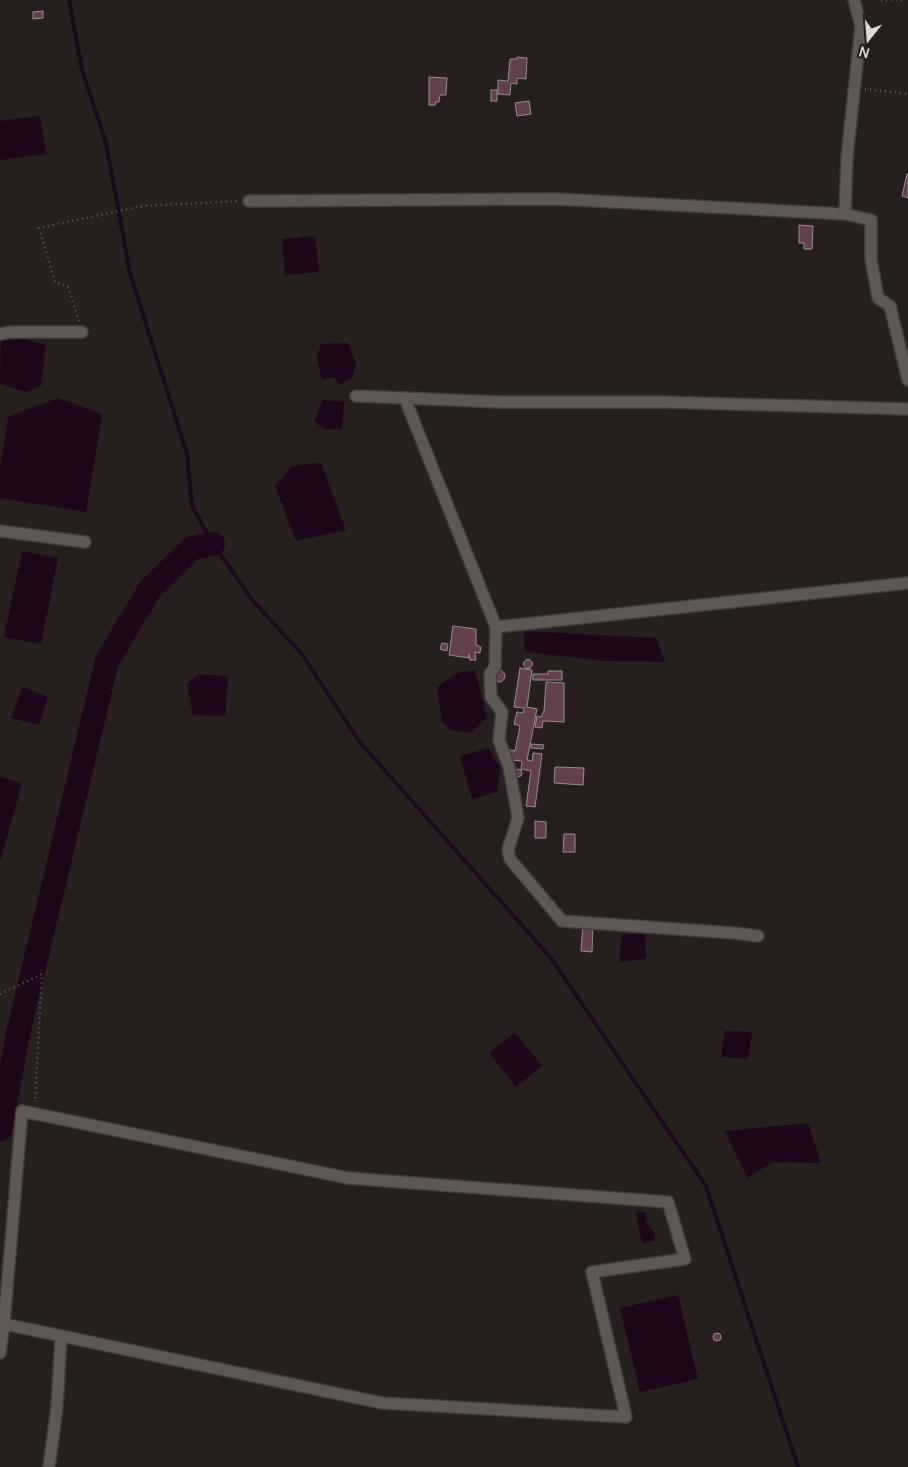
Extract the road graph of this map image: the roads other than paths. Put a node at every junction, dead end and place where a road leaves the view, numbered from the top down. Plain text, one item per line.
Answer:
1 (854, 0) edge
2 (249, 201) road end
3 (845, 214) junction
4 (82, 332) road end
5 (0, 334) edge
6 (908, 380) edge
7 (356, 396) dead end
8 (405, 399) junction
9 (908, 409) edge
10 (0, 531) edge
11 (86, 542) dead end
12 (908, 583) edge
13 (496, 627) junction
14 (758, 936) dead end
15 (4, 1324) junction
16 (61, 1336) junction
17 (0, 1354) edge
18 (50, 1467) edge

1 - 3 street
2 - 3 street
3 - 6 street
4 - 5 street
7 - 8 street
8 - 9 street
8 - 13 street
10 - 11 street
12 - 13 street
13 - 14 street
15 - 16 street
15 - 16 street
15 - 17 street
16 - 18 street

